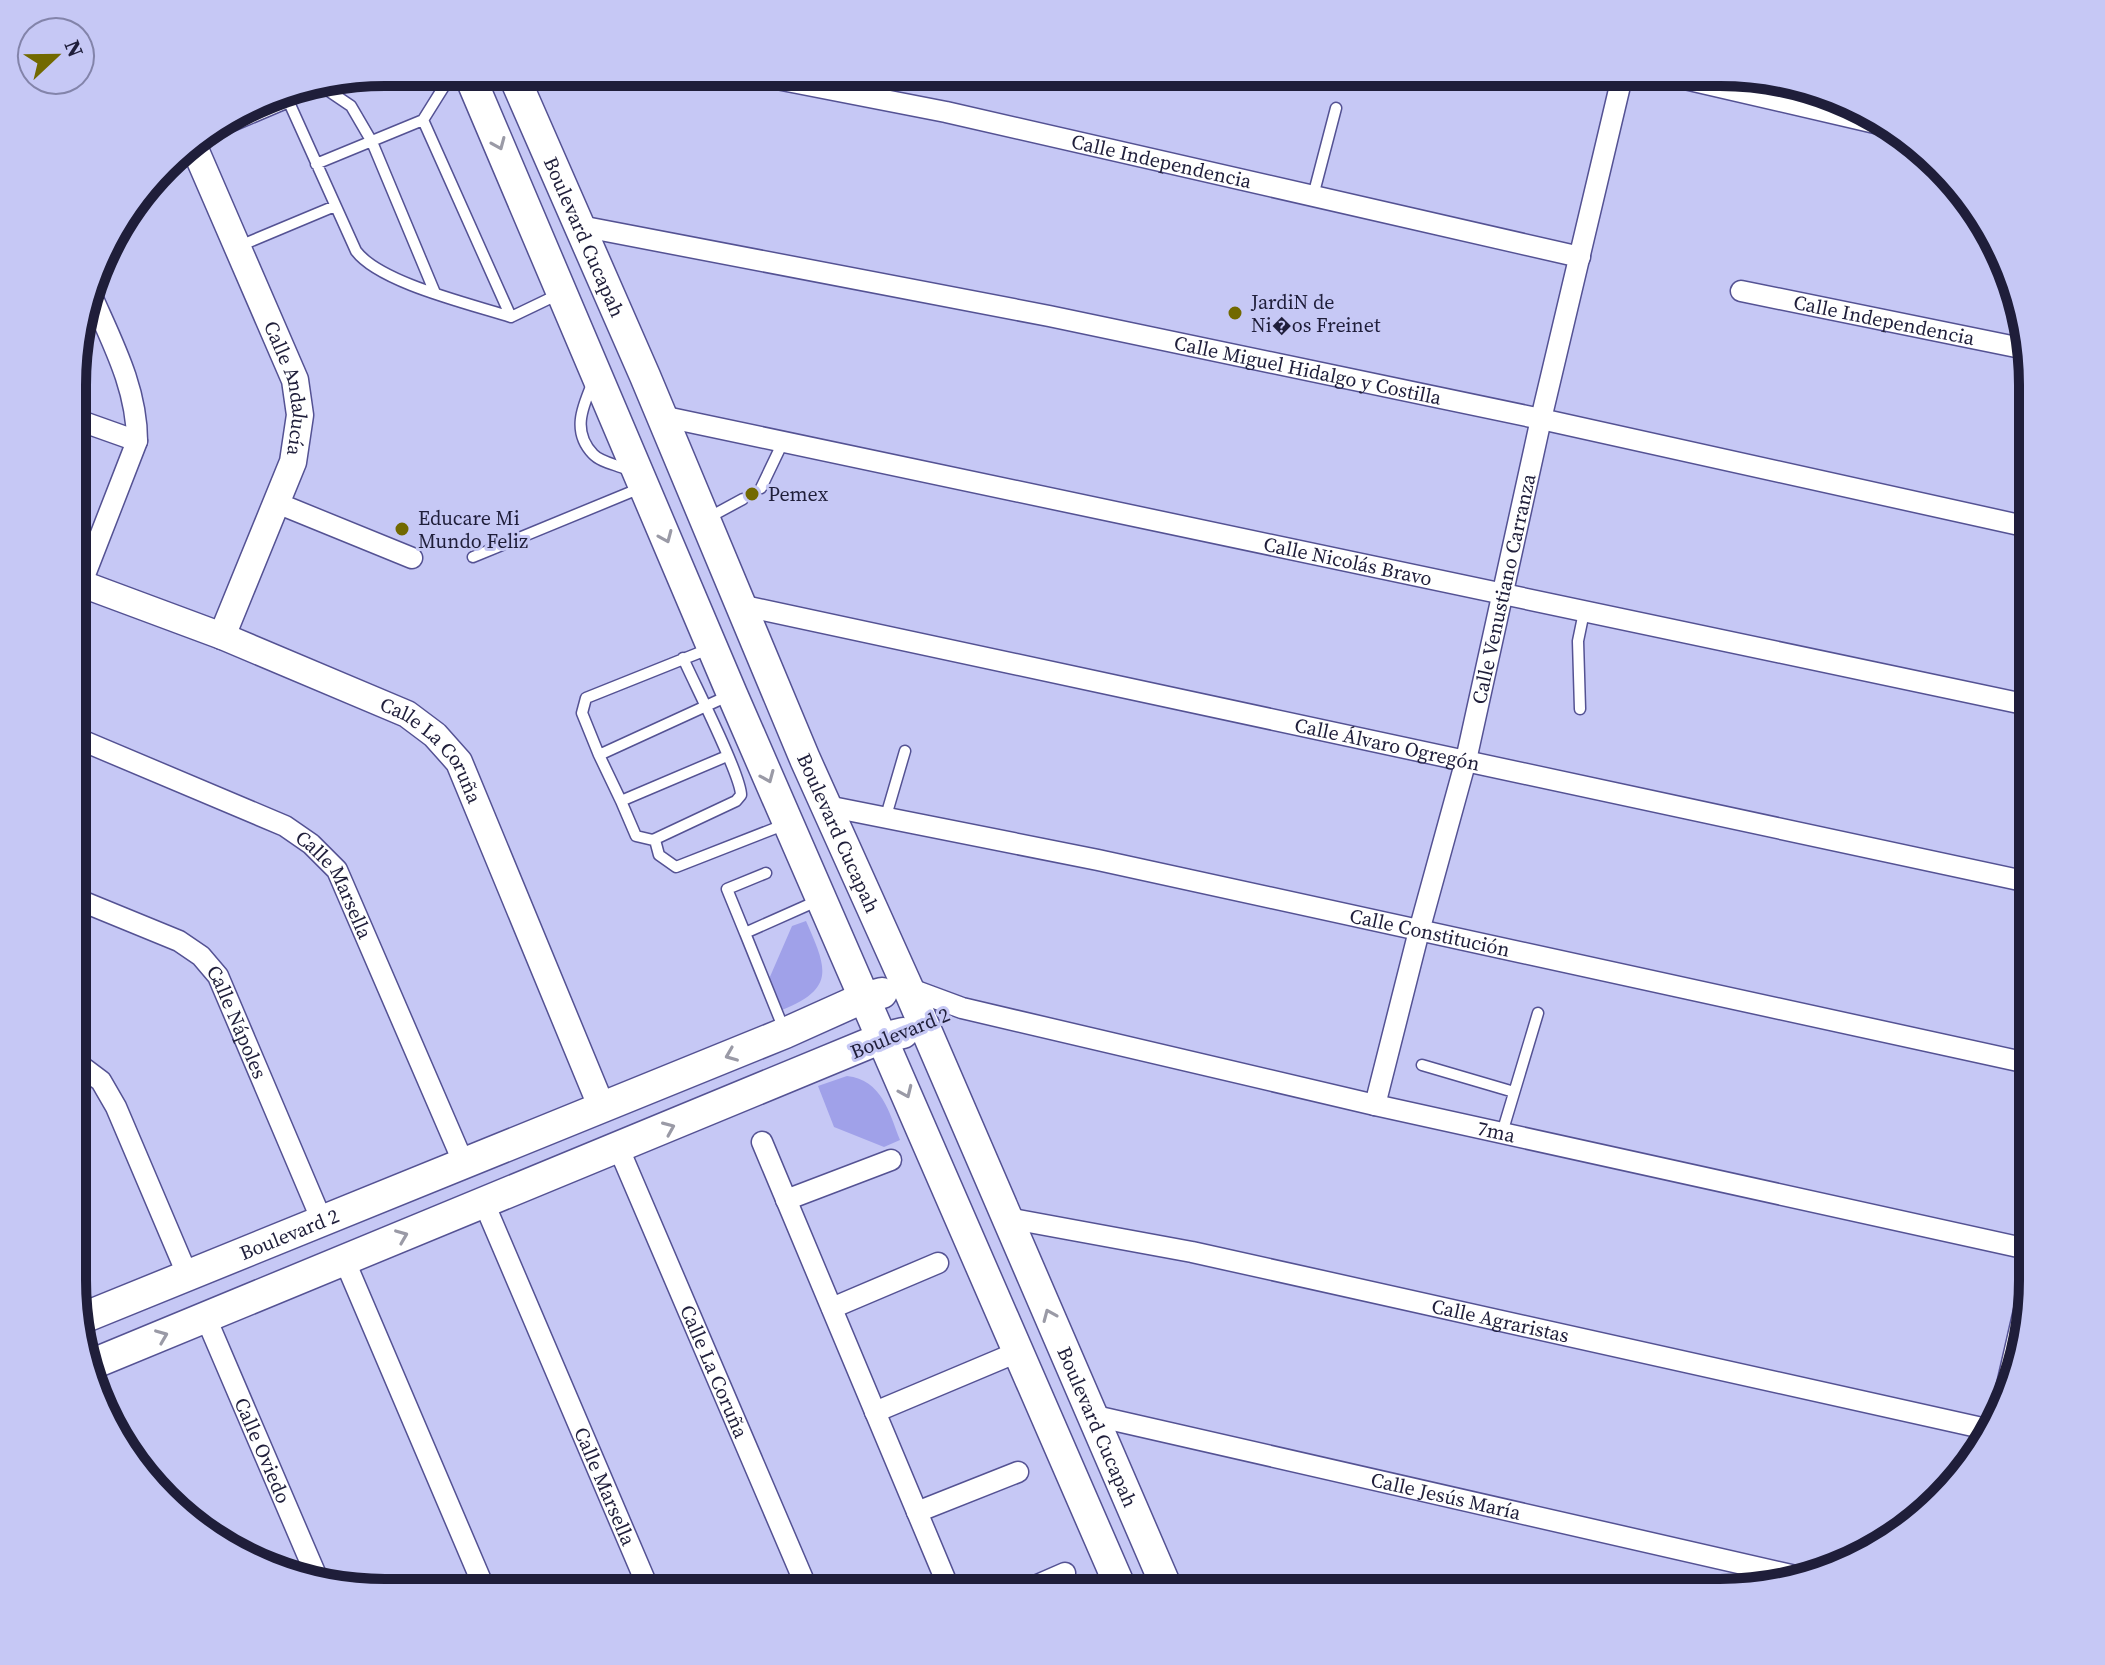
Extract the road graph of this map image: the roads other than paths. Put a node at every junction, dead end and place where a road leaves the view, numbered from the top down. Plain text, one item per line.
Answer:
1 (444, 86) edge
2 (474, 86) edge
3 (518, 86) edge
4 (813, 86) edge
5 (1620, 86) edge
6 (1715, 86) edge
7 (330, 91) edge
8 (289, 102) joint
9 (1336, 108) dead end
10 (250, 118) edge
11 (1854, 118) edge
12 (423, 120) junction
13 (372, 142) junction
14 (196, 153) edge
15 (316, 164) junction
16 (1313, 196) junction
17 (335, 206) junction
18 (580, 226) junction
19 (237, 247) junction
20 (1580, 257) junction
21 (1741, 291) dead end
22 (563, 292) junction
23 (435, 293) junction
24 (96, 306) edge
25 (511, 317) junction
26 (2016, 347) edge
27 (645, 376) junction
28 (661, 416) junction
29 (1541, 419) junction
30 (86, 423) edge
31 (137, 441) junction
32 (783, 442) junction
33 (642, 480) junction
34 (761, 488) dead end
35 (743, 499) dead end
36 (277, 503) junction
37 (704, 520) junction
38 (2019, 525) edge
39 (473, 557) dead end
40 (412, 558) dead end
41 (86, 567) edge
42 (86, 592) edge
43 (1503, 595) junction
44 (740, 605) junction
45 (1584, 612) junction
46 (222, 636) junction
47 (713, 648) junction
48 (683, 658) junction
49 (732, 694) junction
50 (2019, 703) edge
51 (704, 707) junction
52 (1580, 709) dead end
53 (86, 742) edge
54 (905, 751) dead end
55 (599, 755) junction
56 (727, 756) junction
57 (805, 759) junction
58 (1466, 760) junction
59 (621, 801) junction
60 (827, 806) junction
61 (886, 816) junction
62 (788, 824) junction
63 (655, 840) junction
64 (766, 873) dead end
65 (2019, 880) edge
66 (823, 899) junction
67 (86, 903) edge
68 (1419, 931) junction
69 (745, 933) junction
70 (908, 988) junction
71 (863, 998) junction
72 (962, 1008) junction
73 (1538, 1013) dead end
74 (924, 1028) junction
75 (785, 1033) junction
76 (882, 1038) junction
77 (2019, 1061) edge
78 (1422, 1065) dead end
79 (86, 1068) edge
80 (1514, 1092) junction
81 (1375, 1105) junction
82 (602, 1108) junction
83 (1502, 1133) junction
84 (762, 1142) dead end
85 (619, 1149) junction
86 (891, 1160) dead end
87 (464, 1164) junction
88 (786, 1200) junction
89 (484, 1203) junction
90 (1007, 1218) junction
91 (322, 1221) junction
92 (2019, 1247) edge
93 (344, 1259) junction
94 (938, 1263) dead end
95 (187, 1274) junction
96 (832, 1308) junction
97 (89, 1316) edge
98 (206, 1318) junction
99 (1020, 1351) junction
100 (97, 1362) edge
101 (875, 1412) junction
102 (1091, 1415) junction
103 (1980, 1428) edge
104 (1018, 1472) dead end
105 (917, 1512) junction
106 (314, 1570) edge
107 (1065, 1573) dead end
108 (1781, 1573) edge
109 (480, 1579) edge
110 (644, 1579) edge
111 (803, 1579) edge
112 (945, 1579) edge
113 (1051, 1579) edge
114 (1117, 1579) edge
115 (1163, 1579) edge

1 - 12 lane
2 -> 22 main road, Boulevard Cucapah
3 - 18 main road, Boulevard Cucapah
4 - 16 street, Calle Independencia
5 - 20 street, Calle Venustiano Carranza
6 - 11 street
7 - 13 lane
8 - 10 lane
8 - 15 lane
9 - 16 lane
12 - 13 lane
12 - 25 lane
13 - 15 lane
13 - 23 lane
14 - 19 street, Calle Andalucía
15 - 17 lane
16 - 20 street, Calle Independencia
17 - 19 lane
17 - 23 lane
18 - 27 main road, Boulevard Cucapah
18 - 29 street, Calle Miguel Hidalgo y Costilla
19 - 36 street, Calle Andalucía
20 - 29 street, Calle Venustiano Carranza
21 - 26 street, Calle Independencia
22 - 25 lane
22 - 27 main road
22 - 33 main road, Boulevard Cucapah
23 - 25 lane
24 - 31 street
27 - 28 main road, Boulevard Cucapah
28 - 32 street, Calle Nicolás Bravo
28 - 37 main road, Boulevard Cucapah
29 - 38 street, Calle Miguel Hidalgo y Costilla
29 - 43 street, Calle Venustiano Carranza
30 - 31 street
31 - 41 street
32 - 34 lane
32 - 43 street, Calle Nicolás Bravo
33 - 39 lane
33 -> 47 main road, Boulevard Cucapah
35 - 37 lane
36 - 40 street
36 - 46 street, Calle Andalucía
37 - 44 main road, Boulevard Cucapah
42 - 46 street, Calle La Coruña
43 - 45 street, Calle Nicolás Bravo
43 - 58 street, Calle Venustiano Carranza
44 - 57 main road, Boulevard Cucapah
44 - 58 street, Calle Álvaro Ogregón
45 - 50 street, Calle Nicolás Bravo
45 - 52 lane
46 - 82 street, Calle La Coruña
47 - 48 lane
47 - 49 main road, Boulevard Cucapah
47 - 57 main road
48 - 51 lane
48 - 55 lane
49 - 51 lane
49 -> 62 main road, Boulevard Cucapah
51 - 55 lane
51 - 56 lane
53 - 87 street, Calle Marsella
54 - 61 lane
55 - 59 lane
56 - 59 lane
56 - 63 lane
57 - 60 main road, Boulevard Cucapah
58 - 65 street, Calle Álvaro Ogregón
58 - 68 street, Calle Venustiano Carranza
59 - 63 lane
60 - 61 street, Calle Constitución
60 - 70 main road, Boulevard Cucapah
61 - 68 street, Calle Constitución
62 - 63 lane
62 - 66 main road, Boulevard Cucapah
64 - 69 lane
66 - 69 lane
66 - 71 main road, Boulevard Cucapah
67 - 91 street, Calle Nápoles
68 - 77 street, Calle Constitución
68 - 81 street, Calle Venustiano Carranza
69 - 75 lane
70 - 71 main road, Boulevard 2
70 - 72 street, Boulevard 2
70 - 74 main road, Boulevard Cucapah
71 - 75 main road, Boulevard 2
71 - 76 main road, Boulevard Cucapah
72 - 74 street, Boulevard 2
72 - 81 street, 7ma
73 - 80 lane
74 - 76 main road, Boulevard 2
74 - 90 main road, Boulevard Cucapah
75 -> 82 main road, Boulevard 2
85 -> 76 main road, Boulevard 2
76 -> 99 main road, Boulevard Cucapah
78 - 80 lane
79 - 95 street
80 - 83 lane
81 - 83 street, 7ma
82 - 87 main road, Boulevard 2
83 - 92 street, 7ma
84 - 88 street
85 - 89 main road, Boulevard 2
85 - 111 street, Calle La Coruña
86 - 88 street
87 - 91 main road, Boulevard 2
88 - 96 street
93 -> 89 main road, Boulevard 2
89 - 110 street, Calle Marsella
102 -> 90 main road, Boulevard Cucapah
90 - 103 street, Calle Agraristas
91 - 95 main road, Boulevard 2
93 - 98 main road, Boulevard 2
93 - 109 street
94 - 96 street
95 - 97 main road, Boulevard 2
96 - 101 street
100 -> 98 main road, Boulevard 2
98 - 106 street, Calle Oviedo
99 - 101 street
99 - 114 main road, Boulevard Cucapah
101 - 105 street
102 - 108 street, Calle Jesús María
102 - 115 main road, Boulevard Cucapah
104 - 105 street
105 - 112 street
107 - 113 street

